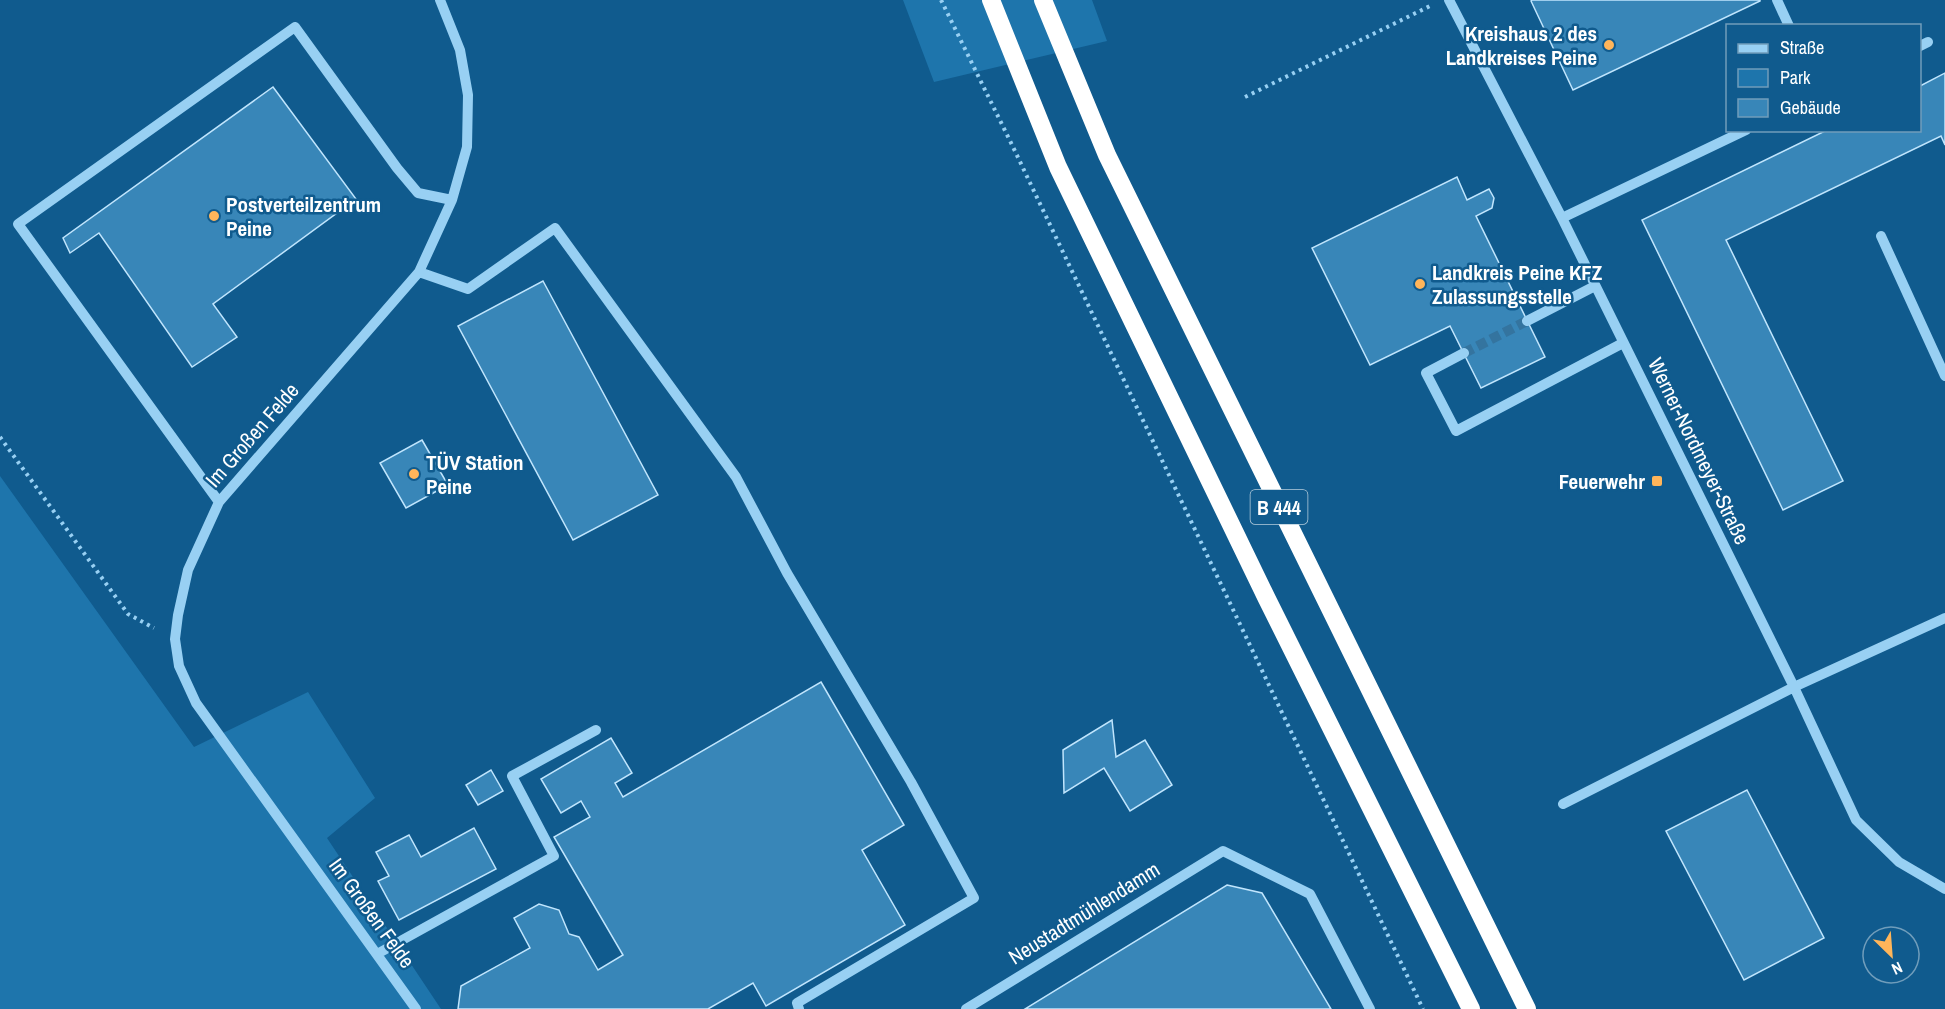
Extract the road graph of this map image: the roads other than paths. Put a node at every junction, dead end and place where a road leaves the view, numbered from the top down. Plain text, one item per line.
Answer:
1 (440, 0) edge
2 (991, 0) edge
3 (1044, 0) edge
4 (1449, 0) edge
5 (1777, 0) edge
6 (1788, 24) edge
7 (1742, 132) edge
8 (452, 200) junction
9 (1562, 218) junction
10 (1881, 236) dead end
11 (419, 272) junction
12 (1595, 286) junction
13 (1527, 321) tunnel mouth
14 (1623, 342) junction
15 (1464, 353) tunnel mouth
16 (1945, 376) edge
17 (219, 502) junction
18 (1945, 618) edge
19 (1794, 687) junction
20 (596, 730) dead end
21 (1563, 804) dead end
22 (1945, 890) edge
23 (377, 954) junction
24 (416, 1009) edge
25 (799, 1009) edge
26 (966, 1009) edge
27 (1370, 1009) edge
28 (1471, 1009) edge
29 (1527, 1009) edge

1 - 8 street, Im Großen Felde
2 - 28 highway, B 444
3 - 29 highway, B 444
4 - 9 street, Werner-Nordmeyer-Straße
5 - 6 street
7 - 9 street
8 - 11 street, Im Großen Felde
8 - 17 street
9 - 12 street, Werner-Nordmeyer-Straße
10 - 16 street
11 - 17 street, Im Großen Felde
11 - 25 street
12 - 13 street
12 - 14 street, Werner-Nordmeyer-Straße
14 - 15 street
14 - 19 street, Werner-Nordmeyer-Straße
17 - 23 street, Im Großen Felde
18 - 19 street
19 - 21 street
19 - 22 street, Werner-Nordmeyer-Straße
20 - 23 street
23 - 24 street, Im Großen Felde
26 - 27 street, Neustadtmühlendamm

